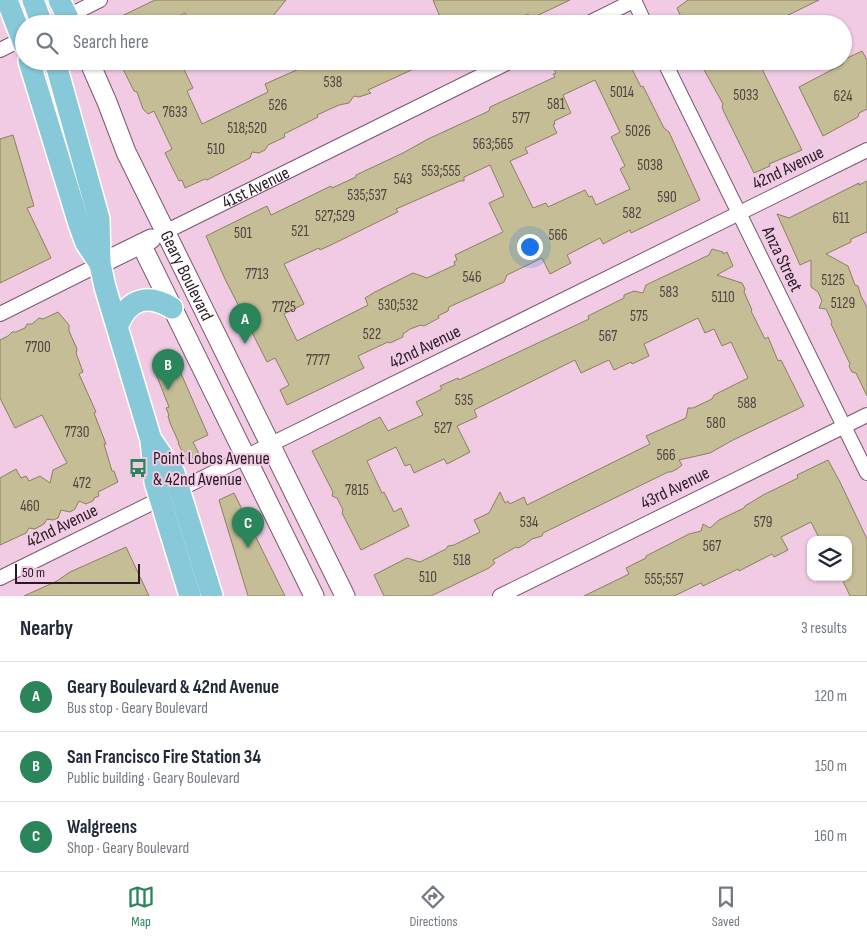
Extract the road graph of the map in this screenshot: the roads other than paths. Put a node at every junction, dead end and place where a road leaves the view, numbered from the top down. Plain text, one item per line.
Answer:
1 (7, 0) edge
2 (33, 0) edge
3 (100, 0) edge
4 (634, 0) edge
5 (39, 15) edge
6 (64, 15) edge
7 (605, 15) edge
8 (642, 15) edge
9 (15, 20) edge
10 (15, 43) edge
11 (0, 50) edge
12 (32, 70) edge
13 (58, 70) edge
14 (93, 70) edge
15 (493, 70) edge
16 (668, 70) edge
17 (867, 150) edge
18 (739, 213) junction
19 (165, 232) junction
20 (140, 244) junction
21 (100, 264) junction
22 (172, 308) junction
23 (0, 314) edge
24 (118, 325) junction
25 (867, 414) edge
26 (844, 426) junction
27 (152, 440) junction
28 (270, 444) junction
29 (245, 457) junction
30 (867, 473) edge
31 (180, 489) junction
32 (160, 498) junction
33 (0, 578) edge
34 (190, 596) edge
35 (212, 596) edge
36 (314, 596) edge
37 (345, 596) edge
38 (500, 596) edge

1 - 9 main road
2 - 5 main road
3 - 6 street
4 - 7 street
4 - 8 street
10 - 11 street
12 - 21 main road
13 - 21 main road
14 - 19 street, Geary Boulevard
15 - 19 street, 41st Avenue
16 - 18 street, Anza Street
17 - 18 street, 42nd Avenue
18 - 26 street, Anza Street
18 - 28 street, 42nd Avenue
19 - 20 street, 41st Avenue
19 - 28 street, Geary Boulevard
20 - 21 street, 41st Avenue
20 - 22 street, Geary Boulevard
21 - 23 street, 41st Avenue
21 - 24 main road
22 - 24 main road
22 - 29 street, Geary Boulevard
24 - 27 main road
25 - 26 street, 43rd Avenue
26 - 30 street, Anza Street
26 - 38 street, 43rd Avenue
27 - 31 main road
27 - 32 main road
28 - 29 street, 42nd Avenue
28 - 37 street, Geary Boulevard
29 - 31 street, 42nd Avenue
29 - 36 street, Geary Boulevard
31 - 32 street, 42nd Avenue
31 - 35 main road
32 - 33 street, 42nd Avenue
32 - 34 main road

